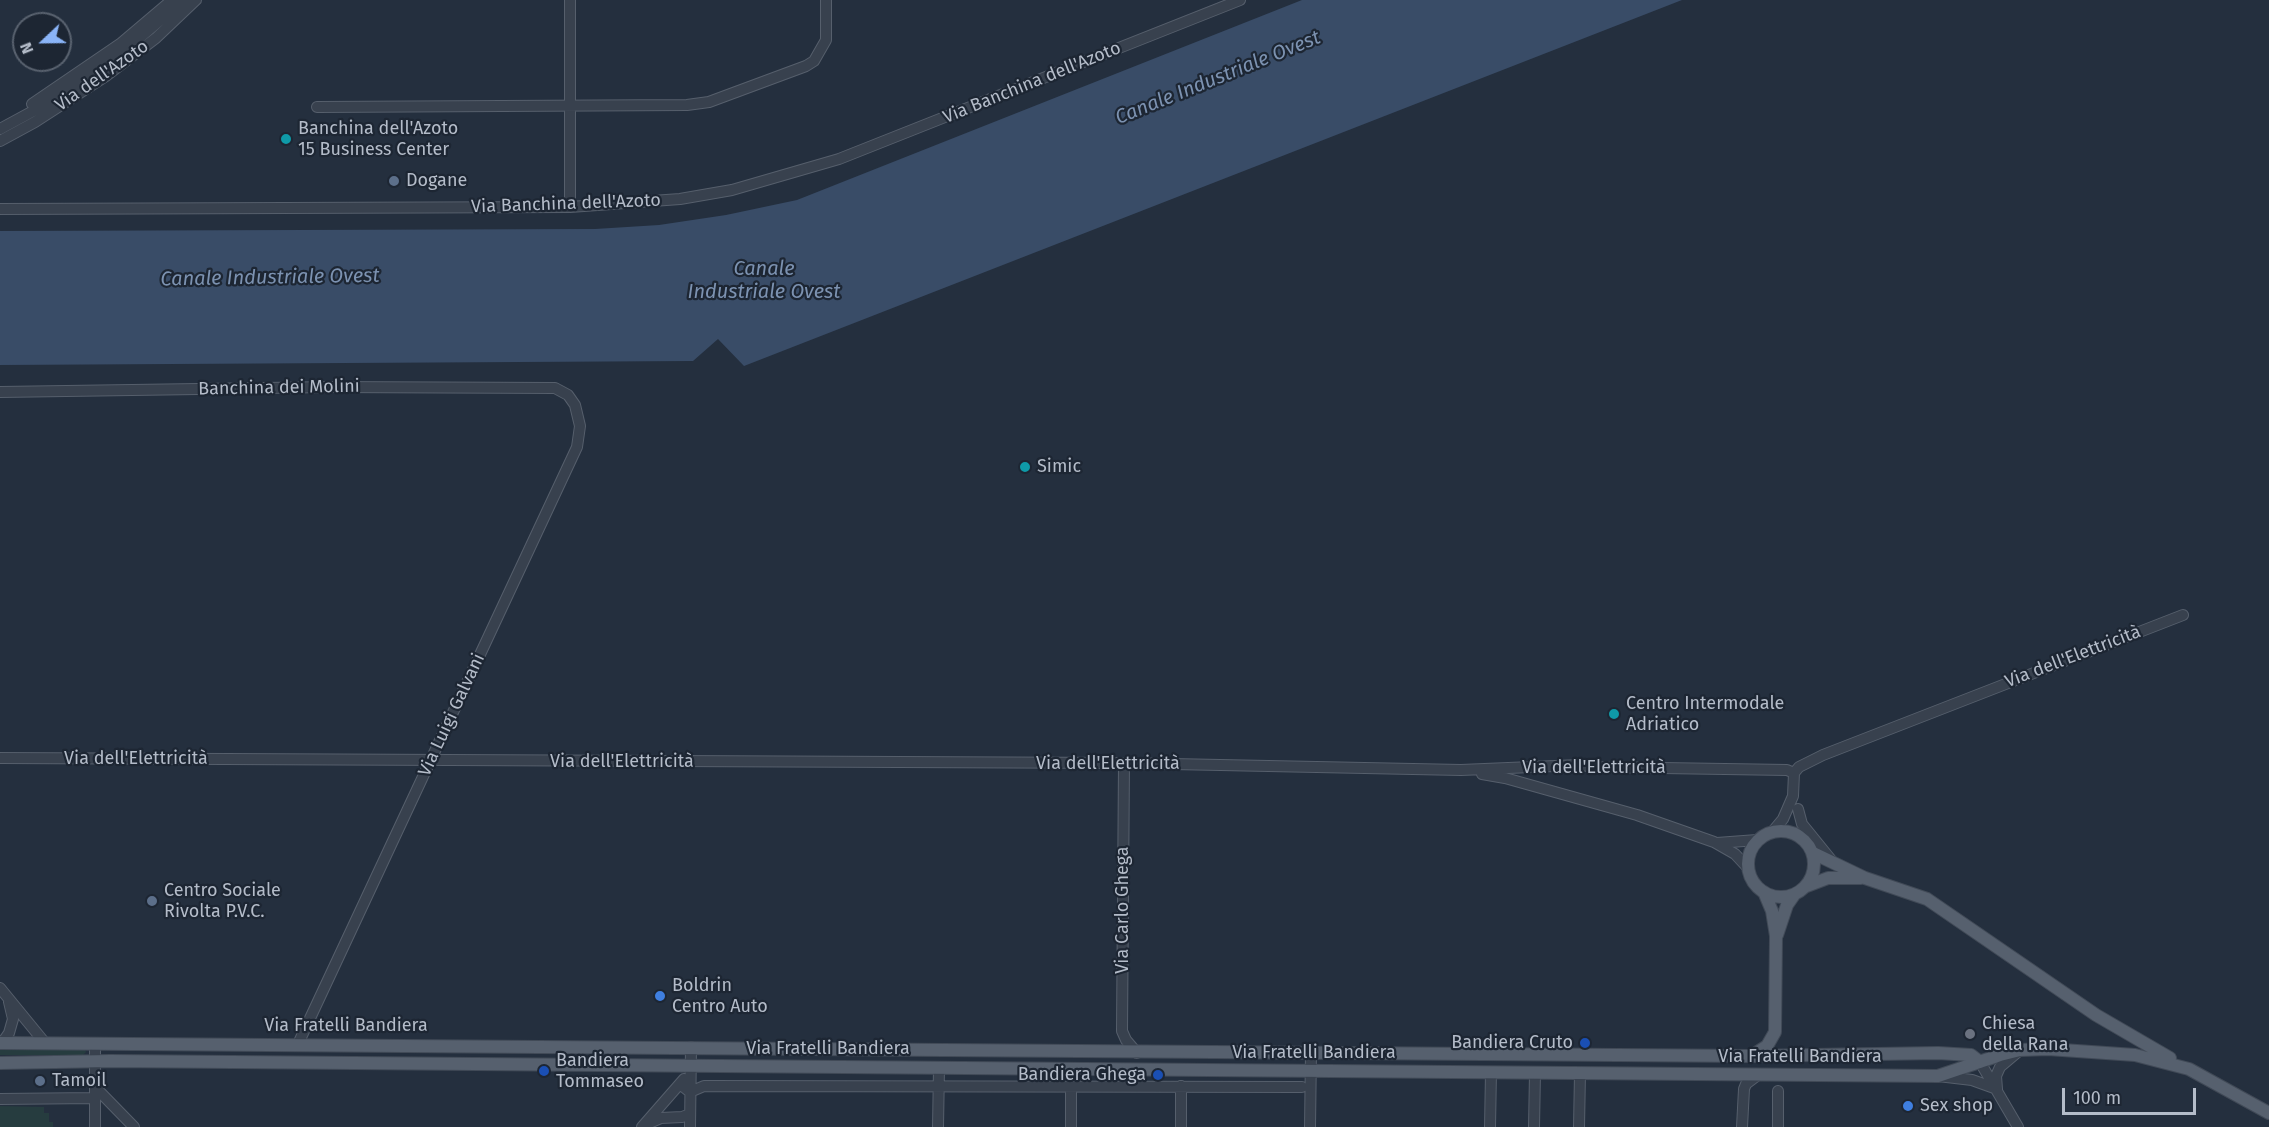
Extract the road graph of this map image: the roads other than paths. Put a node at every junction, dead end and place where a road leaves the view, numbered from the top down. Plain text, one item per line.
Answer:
1 (184, 0) edge
2 (196, 0) edge
3 (570, 0) edge
4 (826, 0) edge
5 (1240, 0) edge
6 (172, 6) edge
7 (571, 106) junction
8 (317, 107) dead end
9 (0, 122) edge
10 (0, 129) edge
11 (0, 141) edge
12 (570, 207) junction
13 (0, 209) edge
14 (558, 389) joint
15 (0, 392) edge
16 (2183, 615) dead end
17 (0, 758) edge
18 (431, 761) junction
19 (1124, 763) junction
20 (1461, 770) junction
21 (1794, 773) junction
22 (1793, 796) junction
23 (1798, 809) junction
24 (1773, 831) junction
25 (1802, 837) junction
26 (1757, 840) junction
27 (1713, 842) junction
28 (1813, 853) junction
29 (1834, 864) junction
30 (1748, 868) junction
31 (1865, 878) junction
32 (1807, 886) junction
33 (1764, 892) junction
34 (1794, 895) junction
35 (1776, 936) junction
36 (0, 988) edge
37 (9, 999) junction
38 (1775, 1032) junction
39 (1, 1043) edge
40 (45, 1043) junction
41 (95, 1043) junction
42 (298, 1044) junction
43 (691, 1047) junction
44 (2020, 1050) junction
45 (1311, 1052) junction
46 (1137, 1053) junction
47 (1938, 1053) junction
48 (1784, 1055) junction
49 (1752, 1056) junction
50 (96, 1062) junction
51 (1980, 1062) junction
52 (0, 1063) edge
53 (939, 1068) junction
54 (690, 1069) junction
55 (2189, 1069) junction
56 (1311, 1072) junction
57 (1491, 1072) junction
58 (1535, 1073) junction
59 (1580, 1073) junction
60 (1758, 1075) junction
61 (1938, 1076) junction
62 (680, 1084) junction
63 (938, 1084) junction
64 (1071, 1086) junction
65 (1181, 1086) junction
66 (1302, 1087) dead end
67 (1997, 1089) junction
68 (1778, 1091) dead end
69 (690, 1092) junction
70 (95, 1093) junction
71 (0, 1099) edge
72 (659, 1113) junction
73 (2269, 1113) edge
74 (690, 1114) junction
75 (643, 1126) edge
76 (95, 1127) edge
77 (134, 1127) edge
78 (690, 1127) edge
79 (938, 1127) edge
80 (1071, 1127) edge
81 (1180, 1127) edge
82 (1310, 1127) edge
83 (1490, 1127) edge
84 (1534, 1127) edge
85 (1579, 1127) edge
86 (1742, 1127) edge
87 (1778, 1127) edge
88 (2018, 1127) edge

1 - 6 street, Via dell'Azoto
2 - 11 street, Via dell'Azoto
3 - 7 street
4 - 7 street
5 - 12 street, Via Banchina dell'Azoto
6 - 9 street, Via dell'Azoto
6 - 10 street
7 - 8 street
7 - 12 street
12 - 13 street, Via Banchina dell'Azoto
14 - 15 street, Banchina dei Molini
14 - 18 street, Via Luigi Galvani
16 - 21 street, Via dell'Elettricità
17 - 18 street, Via dell'Elettricità
18 - 19 street, Via dell'Elettricità
18 - 42 street, Via Luigi Galvani
19 - 20 street, Via dell'Elettricità
19 - 46 street, Via Carlo Ghega
20 - 21 street, Via dell'Elettricità
20 - 27 street
21 - 22 street
22 - 23 street
22 - 24 street
23 - 25 street
23 - 29 street
24 - 25 main road
24 - 26 main road
25 - 28 main road
26 - 27 street
26 - 30 main road
27 - 30 street
28 - 29 main road
28 - 32 main road
29 - 31 main road
30 - 33 main road
31 - 32 main road
31 - 55 main road
32 - 34 main road
33 - 34 main road
33 - 35 main road
34 - 35 main road
35 - 38 main road
36 - 37 street
37 - 39 street
37 - 40 street
38 - 48 main road, Via Fratelli Bandiera
38 - 49 main road
39 - 40 main road, Via Fratelli Bandiera
40 - 41 main road, Via Fratelli Bandiera
41 - 42 main road, Via Fratelli Bandiera
41 - 50 street
42 - 43 main road, Via Fratelli Bandiera
43 - 46 main road, Via Fratelli Bandiera
43 - 54 street
44 - 51 main road
44 - 55 main road
44 - 67 street
45 - 46 main road, Via Fratelli Bandiera
45 - 49 main road, Via Fratelli Bandiera
45 - 56 street
47 - 48 main road, Via Fratelli Bandiera
47 - 51 main road, Via Fratelli Bandiera
47 - 61 main road
48 - 49 main road, Via Fratelli Bandiera
50 - 52 main road, Via Fratelli Bandiera
50 - 54 main road, Via Fratelli Bandiera
50 - 70 street
51 - 61 main road, Via Fratelli Bandiera
51 - 67 street
53 - 54 main road, Via Fratelli Bandiera
53 - 56 main road, Via Fratelli Bandiera
53 - 63 street
54 - 62 street
54 - 69 street
55 - 73 main road
56 - 57 main road, Via Fratelli Bandiera
56 - 82 street
57 - 58 main road, Via Fratelli Bandiera
57 - 83 street
58 - 59 main road, Via Fratelli Bandiera
58 - 84 street
59 - 60 main road, Via Fratelli Bandiera
59 - 85 street
60 - 61 main road, Via Fratelli Bandiera
60 - 86 street
61 - 67 street, Via Fratelli Bandiera
62 - 69 street
62 - 72 street
63 - 64 street, Via Fratelli Bandiera
63 - 69 street, Via Fratelli Bandiera
63 - 79 street
64 - 65 street, Via Fratelli Bandiera
64 - 80 street
65 - 66 street, Via Fratelli Bandiera
65 - 81 street
67 - 88 street
68 - 87 street
69 - 74 street
70 - 71 street
70 - 76 street
70 - 77 street
72 - 74 street
72 - 75 street
74 - 78 street

